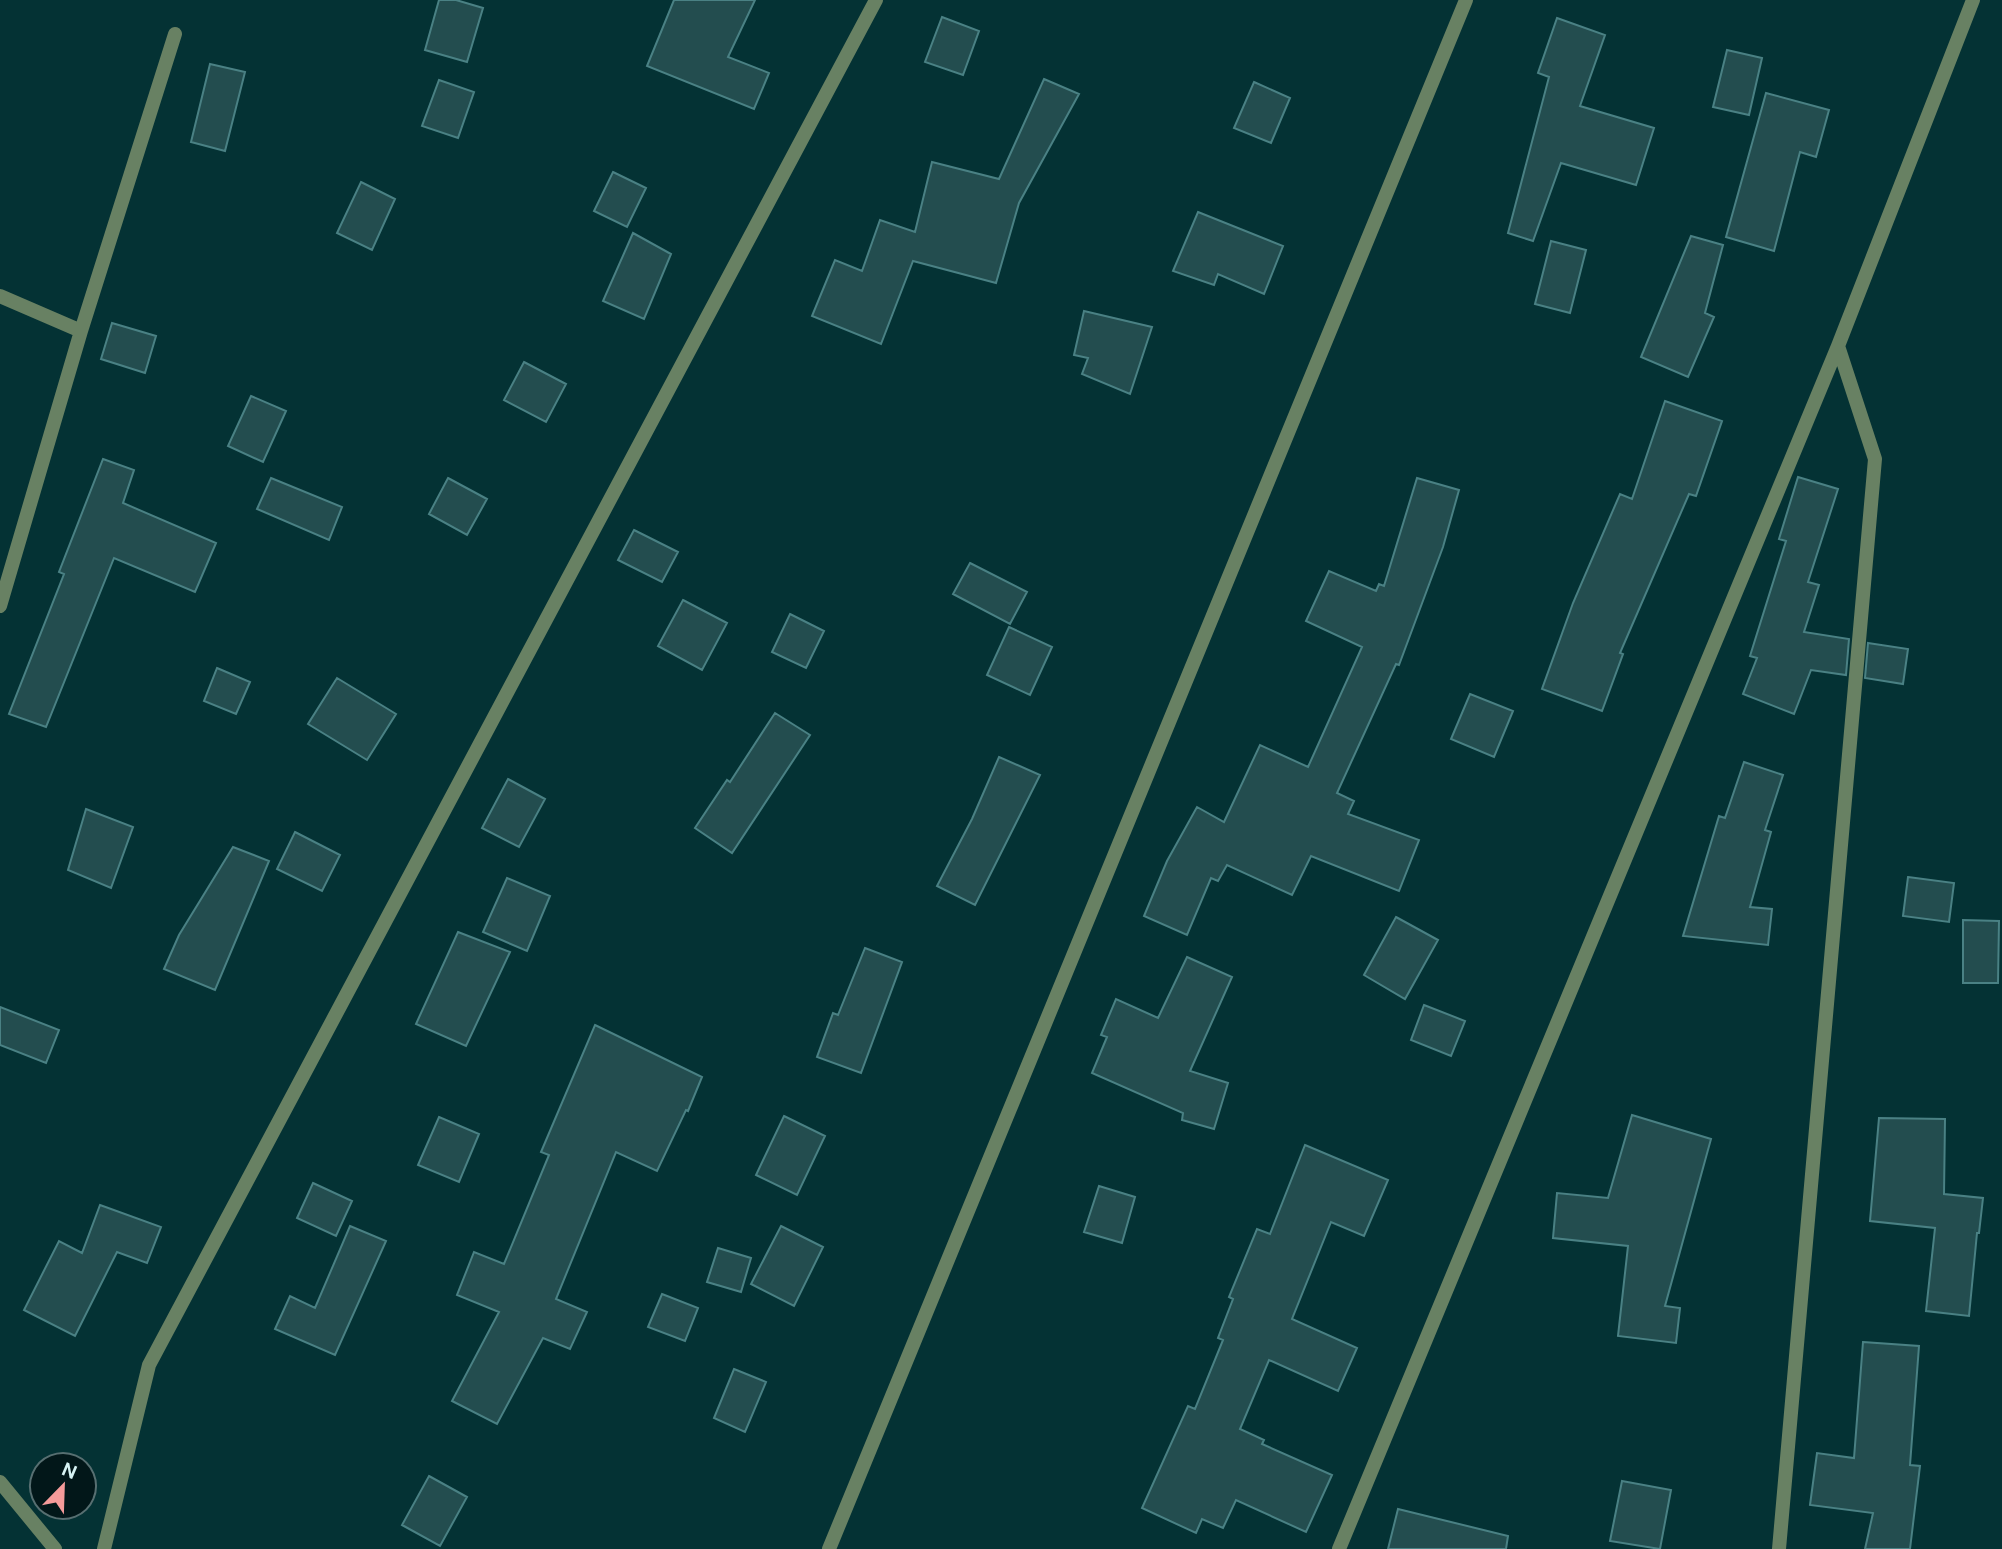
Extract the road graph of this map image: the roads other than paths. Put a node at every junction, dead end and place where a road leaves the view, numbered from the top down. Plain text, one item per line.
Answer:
1 (876, 0) edge
2 (1466, 0) edge
3 (1973, 0) edge
4 (175, 34) dead end
5 (0, 296) edge
6 (81, 331) junction
7 (1838, 346) junction
8 (0, 606) edge
9 (0, 1482) edge
10 (55, 1549) edge
11 (104, 1549) edge
12 (829, 1549) edge
13 (1339, 1549) edge
14 (1779, 1549) edge

1 - 11 street
2 - 12 street
3 - 7 street
4 - 6 street
5 - 6 street
6 - 8 street
7 - 13 street
7 - 14 street
9 - 10 street

